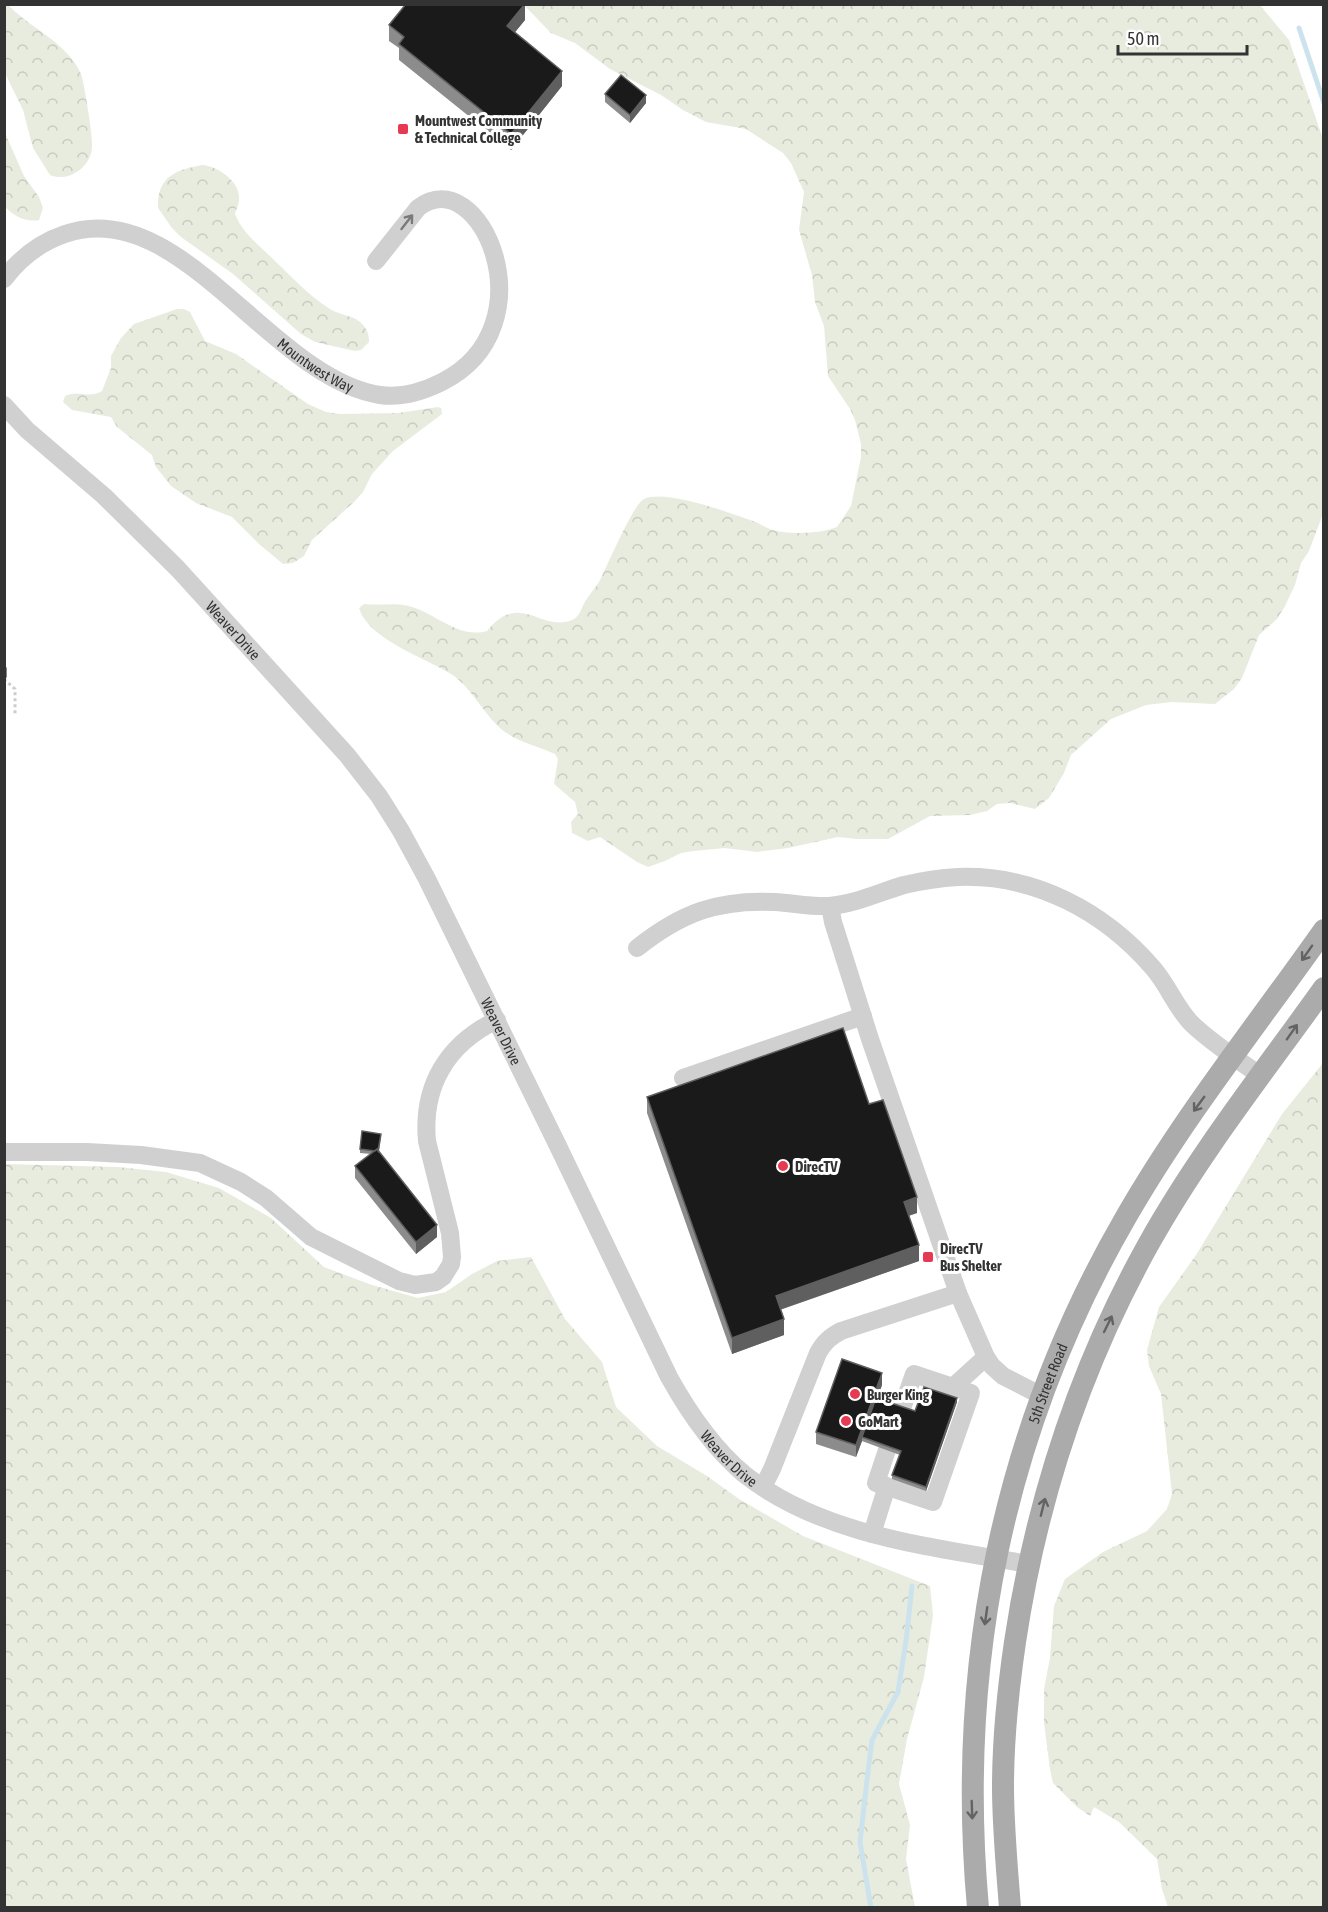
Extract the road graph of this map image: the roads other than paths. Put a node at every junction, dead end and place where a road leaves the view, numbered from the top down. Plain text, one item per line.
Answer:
1 (376, 261) dead end
2 (7, 269) edge
3 (4, 405) edge
4 (830, 906) junction
5 (1323, 930) edge
6 (637, 948) dead end
7 (1323, 988) edge
8 (863, 1016) junction
9 (497, 1020) junction
10 (1234, 1057) junction
11 (1261, 1076) junction
12 (683, 1078) dead end
13 (4, 1152) edge
14 (958, 1293) junction
15 (986, 1357) junction
16 (953, 1387) junction
17 (1042, 1396) junction
18 (901, 1410) edge
19 (887, 1450) edge
20 (886, 1486) junction
21 (763, 1487) junction
22 (872, 1534) junction
23 (995, 1558) junction
24 (1029, 1564) junction
25 (978, 1908) edge
26 (1010, 1908) edge

1 -> 2 street, Mountwest Way
3 - 9 street, Weaver Drive
4 - 6 street
4 - 8 street
4 - 10 street
5 -> 10 main road, 5th Street Road
11 -> 7 main road
8 - 12 street
8 - 14 street
9 - 13 street
9 - 21 street, Weaver Drive
10 - 11 street
10 -> 17 main road, 5th Street Road
24 -> 11 main road
14 - 15 street
14 - 21 street
15 - 16 street
15 - 17 street
16 - 18 street
16 - 20 street
17 - 23 main road, 5th Street Road
19 - 20 street
20 - 22 street
21 - 22 street, Weaver Drive
22 - 23 street, Weaver Drive
23 - 24 street, Weaver Drive
23 -> 25 main road, 5th Street Road
24 - 26 main road

